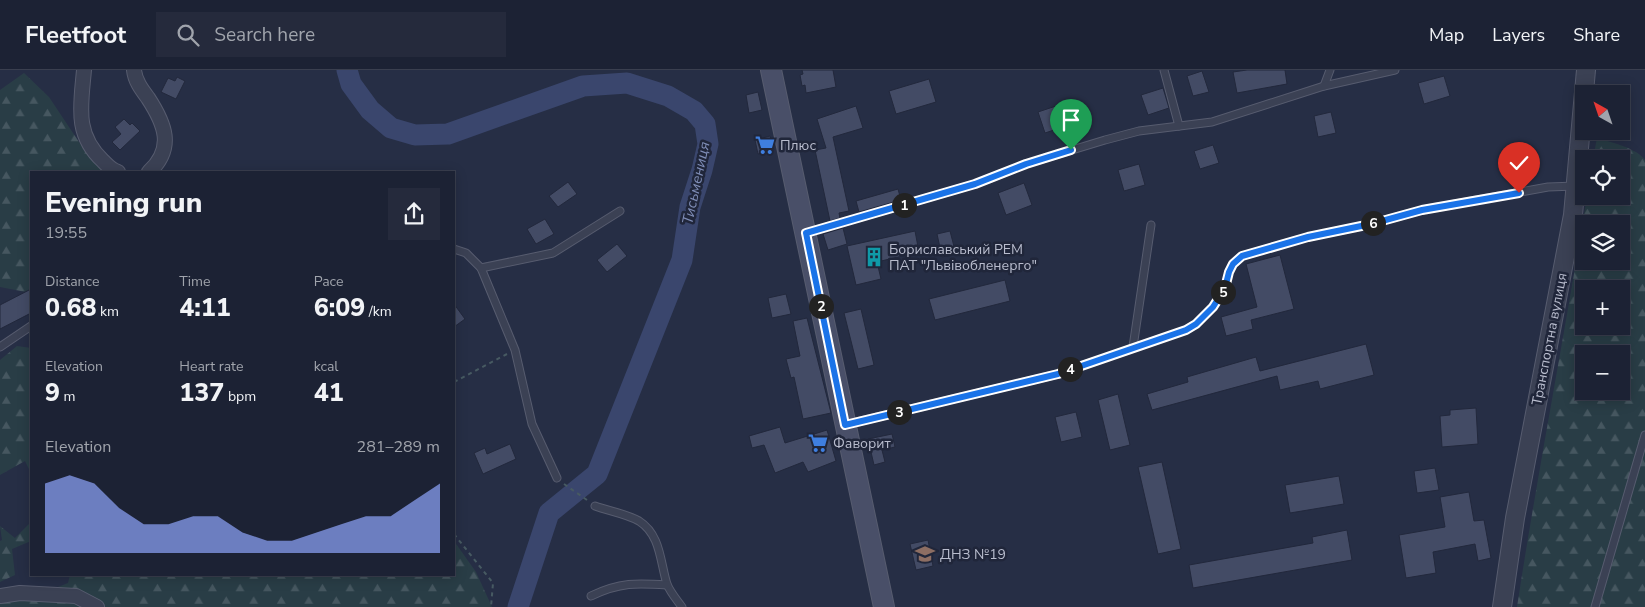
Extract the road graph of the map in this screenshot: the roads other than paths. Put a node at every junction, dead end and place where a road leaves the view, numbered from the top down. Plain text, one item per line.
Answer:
1 (84, 70) edge
2 (134, 70) edge
3 (771, 70) edge
4 (1164, 70) edge
5 (1330, 70) edge
6 (1395, 70) edge
7 (1586, 70) edge
8 (1324, 86) junction
9 (1179, 126) junction
10 (1579, 150) edge
11 (113, 171) edge
12 (150, 171) edge
13 (1575, 186) edge
14 (1575, 196) edge
15 (620, 211) dead end
16 (1151, 225) dead end
17 (806, 233) junction
18 (455, 249) edge
19 (481, 268) junction
20 (30, 327) edge
21 (0, 347) edge
22 (1133, 347) junction
23 (845, 425) junction
24 (1645, 435) edge
25 (557, 478) road end
26 (594, 506) road end
27 (667, 585) junction
28 (0, 596) edge
29 (591, 596) dead end
30 (97, 607) edge
31 (682, 607) edge
32 (884, 607) edge
33 (1502, 607) edge
34 (1595, 607) edge

1 - 11 street
2 - 12 street
3 - 17 main road
4 - 9 lane
5 - 8 lane
6 - 8 lane
7 - 10 street, Транспортна вулиця
8 - 9 lane
9 - 17 lane
13 - 22 lane
14 - 33 street, Транспортна вулиця
15 - 19 lane
16 - 22 lane
17 - 23 main road
18 - 19 lane
19 - 25 lane
20 - 21 lane
22 - 23 lane
23 - 32 main road
24 - 34 lane
26 - 27 lane
27 - 29 lane
27 - 31 lane
28 - 30 street

